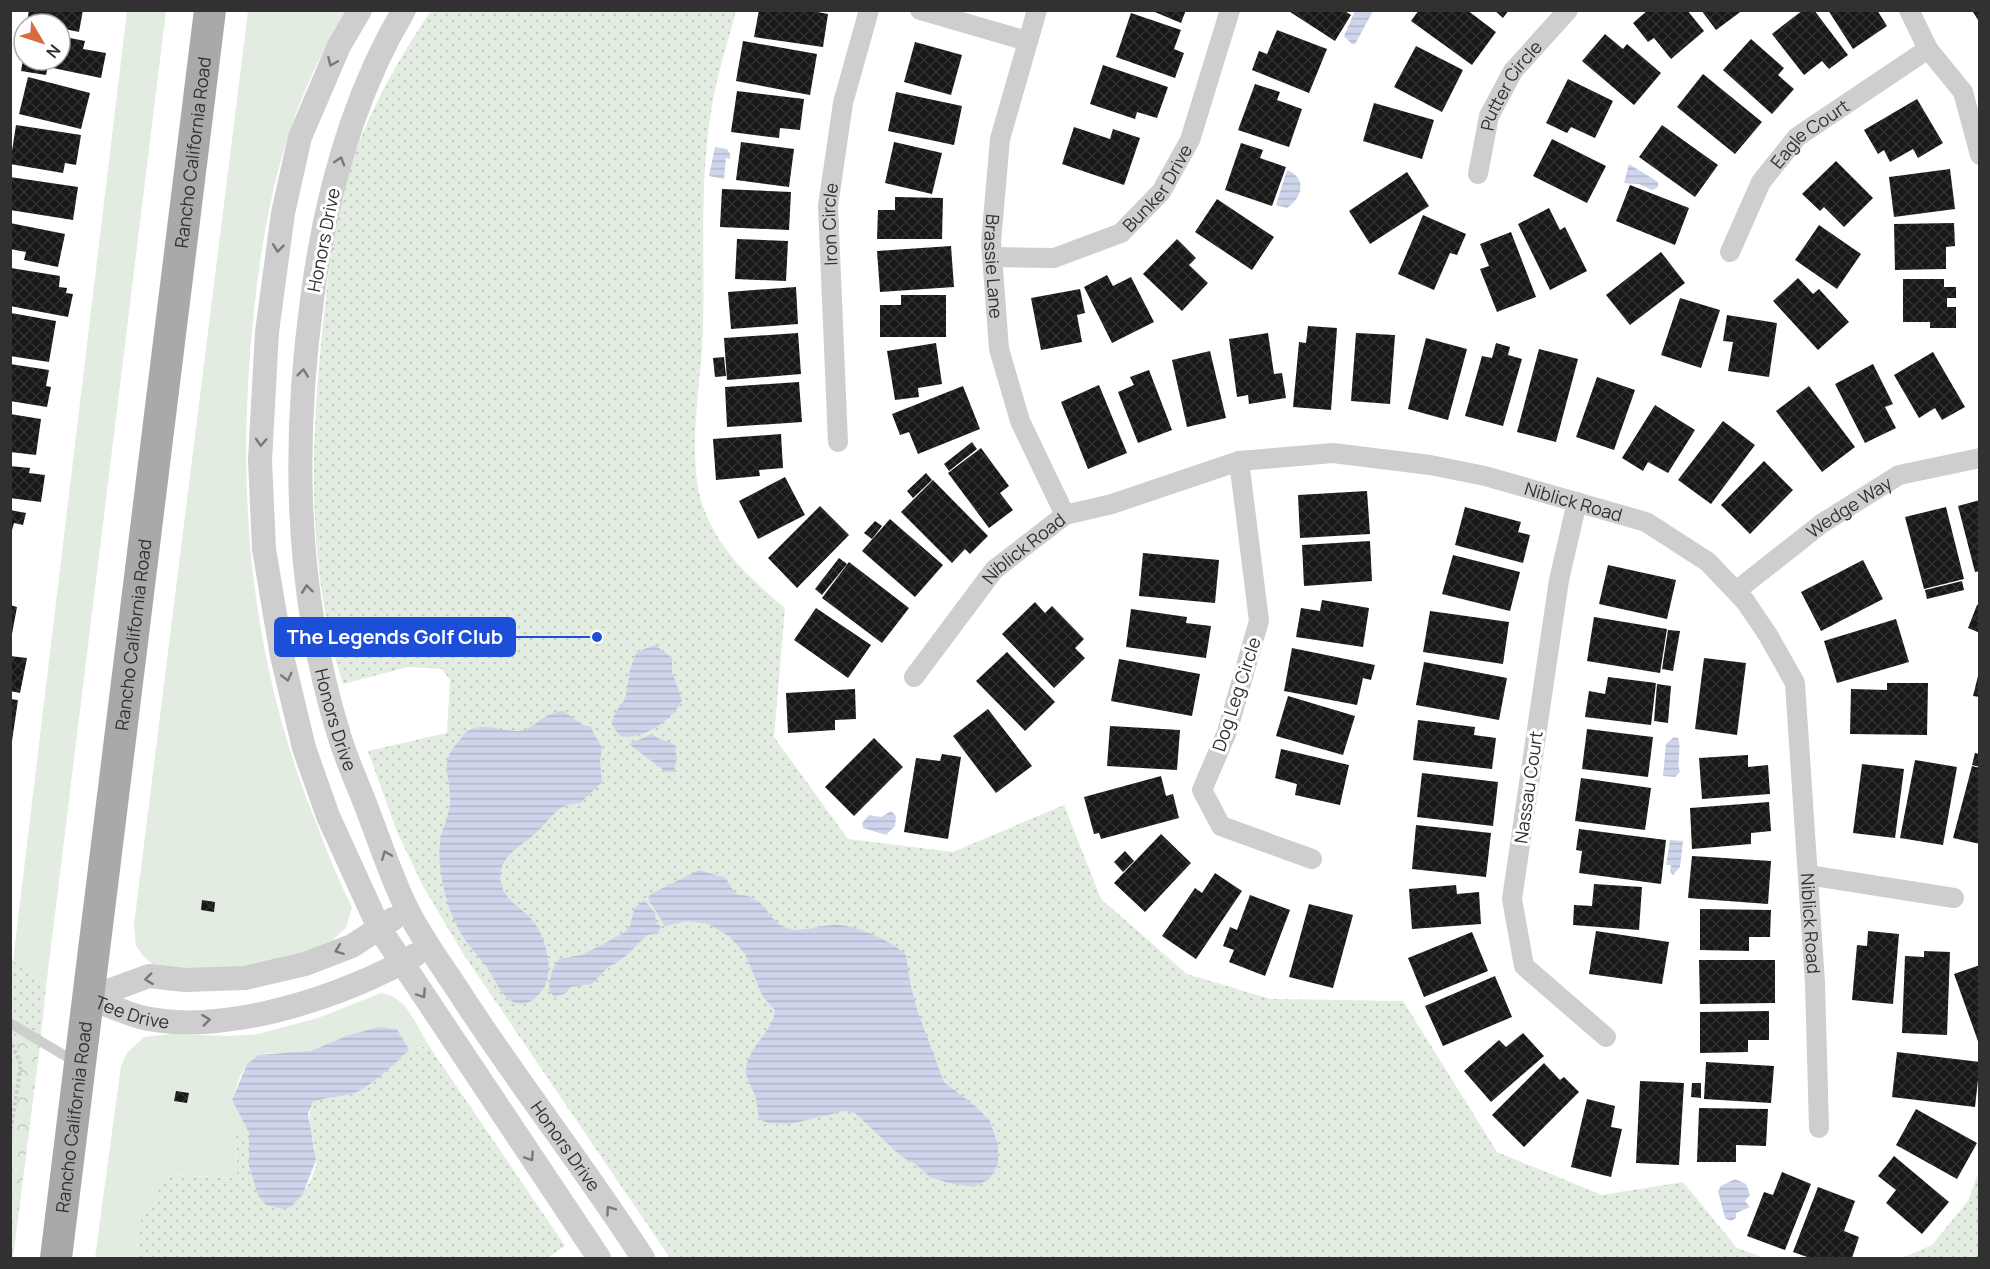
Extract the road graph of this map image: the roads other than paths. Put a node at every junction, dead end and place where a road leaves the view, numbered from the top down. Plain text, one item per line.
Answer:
1 (210, 10) edge
2 (360, 10) edge
3 (404, 10) edge
4 (869, 10) edge
5 (920, 10) edge
6 (1037, 10) edge
7 (1230, 10) edge
8 (1568, 10) edge
9 (1909, 10) edge
10 (1028, 41) junction
11 (1928, 49) junction
12 (1980, 154) edge
13 (1478, 174) dead end
14 (1730, 252) dead end
15 (992, 256) junction
16 (838, 442) dead end
17 (1980, 458) edge
18 (1239, 461) junction
19 (1576, 502) junction
20 (1065, 515) junction
21 (1736, 591) junction
22 (914, 677) dead end
23 (1312, 859) dead end
24 (1808, 875) junction
25 (1954, 898) dead end
26 (407, 910) junction
27 (379, 928) junction
28 (430, 947) junction
29 (402, 963) junction
30 (88, 998) junction
31 (10, 1023) edge
32 (1606, 1037) dead end
33 (80, 1065) junction
34 (1819, 1128) dead end
35 (56, 1258) edge
36 (599, 1258) edge
37 (643, 1258) edge

1 - 30 main road, Rancho California Road
2 -> 27 street, Honors Drive
26 -> 3 street, Honors Drive
4 - 16 street, Iron Circle
5 - 10 street
6 - 10 street, Brassie Lane
7 - 15 street, Bunker Drive
8 - 13 street, Putter Circle
9 - 11 street
10 - 15 street, Brassie Lane
11 - 12 street
11 - 14 street, Eagle Court
15 - 20 street, Brassie Lane
17 - 21 street, Wedge Way
18 - 19 street, Niblick Road
18 - 20 street, Niblick Road
18 - 23 street, Dog Leg Circle
19 - 21 street, Niblick Road
19 - 32 street, Nassau Court
20 - 22 street, Niblick Road
21 - 24 street, Niblick Road
24 - 25 street
24 - 34 street, Niblick Road
26 - 27 street, Tee Drive
26 - 28 street, Honors Drive
27 - 29 street, Honors Drive
27 -> 30 street, Tee Drive
28 - 29 street, Tee Drive
37 -> 28 street, Honors Drive
30 -> 29 street, Tee Drive
29 -> 36 street, Honors Drive
30 - 33 main road, Rancho California Road
31 - 33 lane
33 - 35 main road, Rancho California Road

